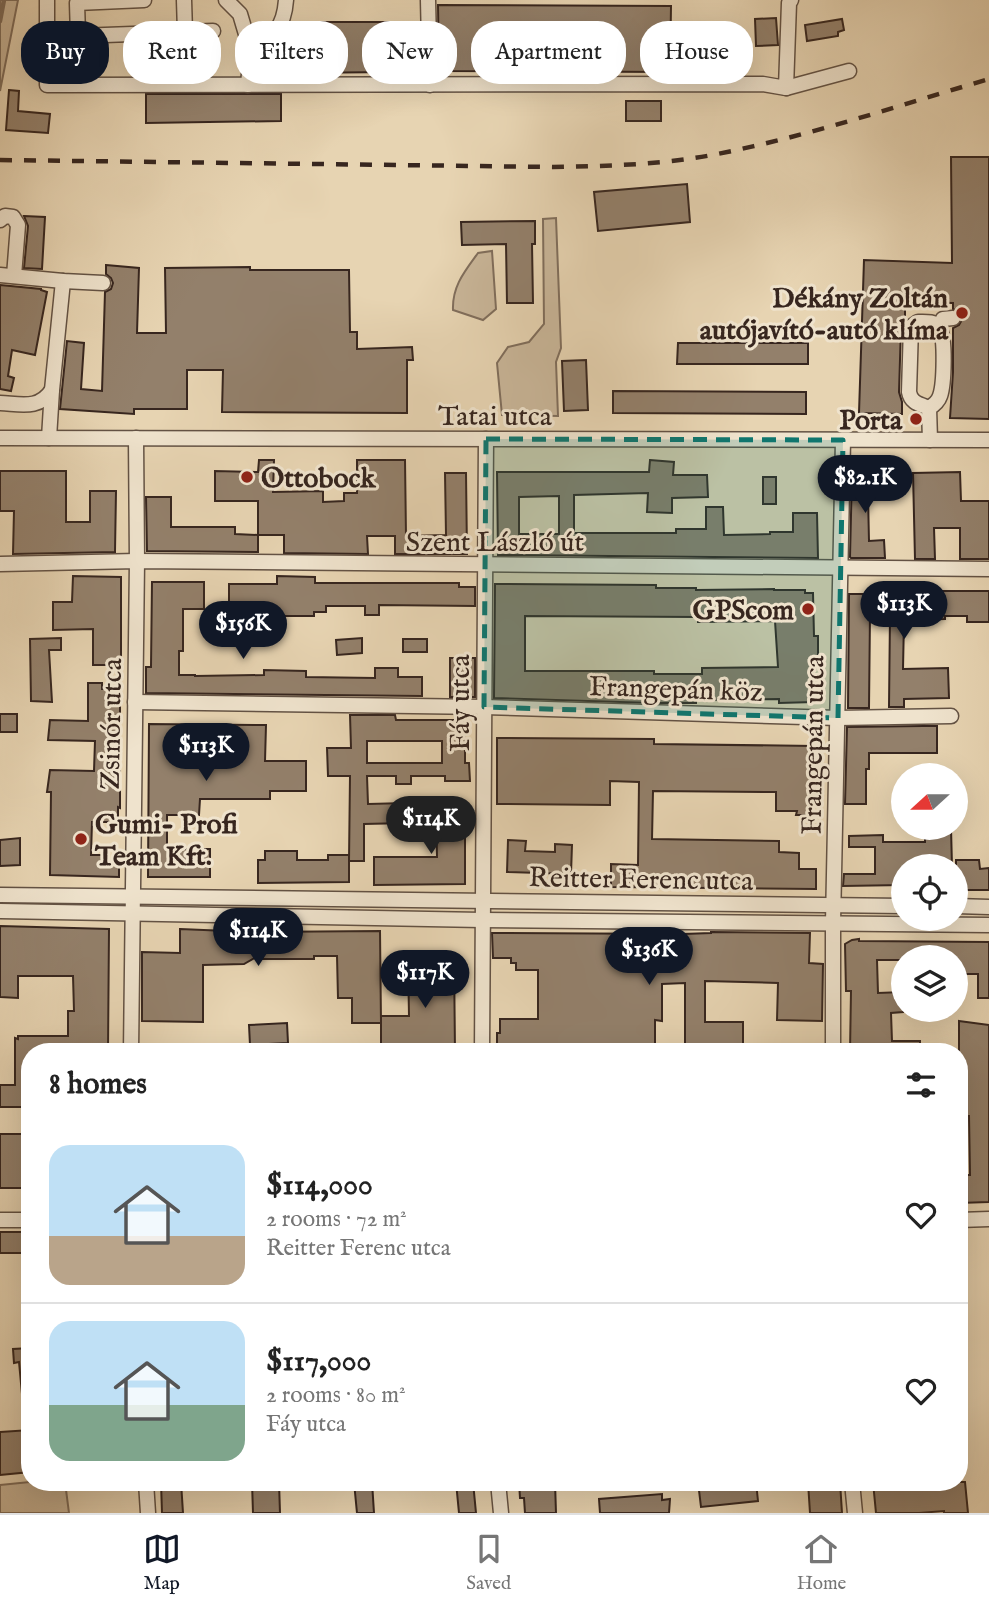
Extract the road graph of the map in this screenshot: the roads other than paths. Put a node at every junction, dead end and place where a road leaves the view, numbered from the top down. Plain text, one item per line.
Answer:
1 (47, 0) edge
2 (144, 0) edge
3 (184, 0) edge
4 (226, 0) edge
5 (286, 0) edge
6 (428, 0) edge
7 (788, 1) edge
8 (185, 21) edge
9 (242, 21) edge
10 (281, 21) edge
11 (123, 34) edge
12 (849, 71) dead end
13 (248, 85) joint
14 (430, 85) junction
15 (786, 88) junction
16 (0, 220) edge
17 (7, 275) edge
18 (63, 281) junction
19 (103, 283) dead end
20 (953, 318) dead end
21 (939, 327) junction
22 (52, 390) junction
23 (0, 403) edge
24 (929, 408) junction
25 (837, 436) junction
26 (0, 438) edge
27 (49, 438) junction
28 (136, 438) junction
29 (486, 439) junction
30 (930, 440) junction
31 (989, 440) edge
32 (137, 561) junction
33 (0, 564) edge
34 (484, 565) junction
35 (840, 567) junction
36 (989, 569) edge
37 (135, 702) junction
38 (484, 707) junction
39 (951, 716) dead end
40 (838, 718) junction
41 (0, 895) edge
42 (133, 896) junction
43 (482, 901) junction
44 (683, 903) junction
45 (834, 905) junction
46 (891, 906) edge
47 (968, 906) edge
48 (989, 906) edge
49 (0, 911) edge
50 (133, 914) junction
51 (482, 920) junction
52 (683, 922) junction
53 (834, 923) junction
54 (989, 925) edge
55 (131, 1043) edge
56 (482, 1043) edge
57 (833, 1043) edge
58 (989, 1219) edge
59 (0, 1220) edge
60 (21, 1220) edge
61 (968, 1220) edge
62 (147, 1491) edge
63 (499, 1491) edge
64 (853, 1491) edge
65 (148, 1513) edge
66 (501, 1513) edge
67 (855, 1513) edge

1 - 13 street
2 - 11 street
3 - 8 street
4 - 9 street
5 - 10 street
6 - 14 street
7 - 15 street
12 - 15 street
13 - 14 street
14 - 15 street
16 - 17 street
17 - 18 street
18 - 19 street
18 - 22 street
20 - 21 street
21 - 24 street
21 - 24 street
22 - 23 street
22 - 27 street
24 - 30 street
25 - 29 street, Tatai utca
25 - 30 street, Tatai utca
25 - 35 street, Frangepán utca
26 - 27 street, Tatai utca
27 - 28 street, Tatai utca
28 - 29 street, Tatai utca
28 - 32 street, Zsinór utca
29 - 34 street, Fáy utca
30 - 31 street, Tatai utca
32 - 33 street, Szent László út
32 - 34 street, Szent László út
32 - 37 street, Zsinór utca
34 - 35 street, Szent László út
34 - 38 street, Fáy utca
35 - 36 street, Szent László út
35 - 40 street, Frangepán utca
37 - 38 street, Frangepán köz
37 - 42 street, Zsinór utca
38 - 40 street, Frangepán köz
38 - 43 street, Fáy utca
39 - 40 street, Frangepán köz
40 - 45 street, Frangepán utca
41 - 42 street, Reitter Ferenc utca
42 - 43 street, Reitter Ferenc utca
42 - 50 street, Zsinór utca
43 - 44 street, Reitter Ferenc utca
43 - 51 street, Fáy utca
44 - 45 street, Reitter Ferenc utca
44 - 52 street
45 - 46 street, Reitter Ferenc utca
45 - 53 street, Frangepán utca
47 - 48 street
49 - 50 street, Reitter Ferenc utca
50 - 51 street, Reitter Ferenc utca
50 - 55 street, Zsinór utca
51 - 52 street, Reitter Ferenc utca
51 - 56 street, Fáy utca
52 - 53 street, Reitter Ferenc utca
53 - 54 street, Reitter Ferenc utca
53 - 57 street, Frangepán utca
58 - 61 street
59 - 60 street
62 - 65 street
63 - 66 street
64 - 67 street

